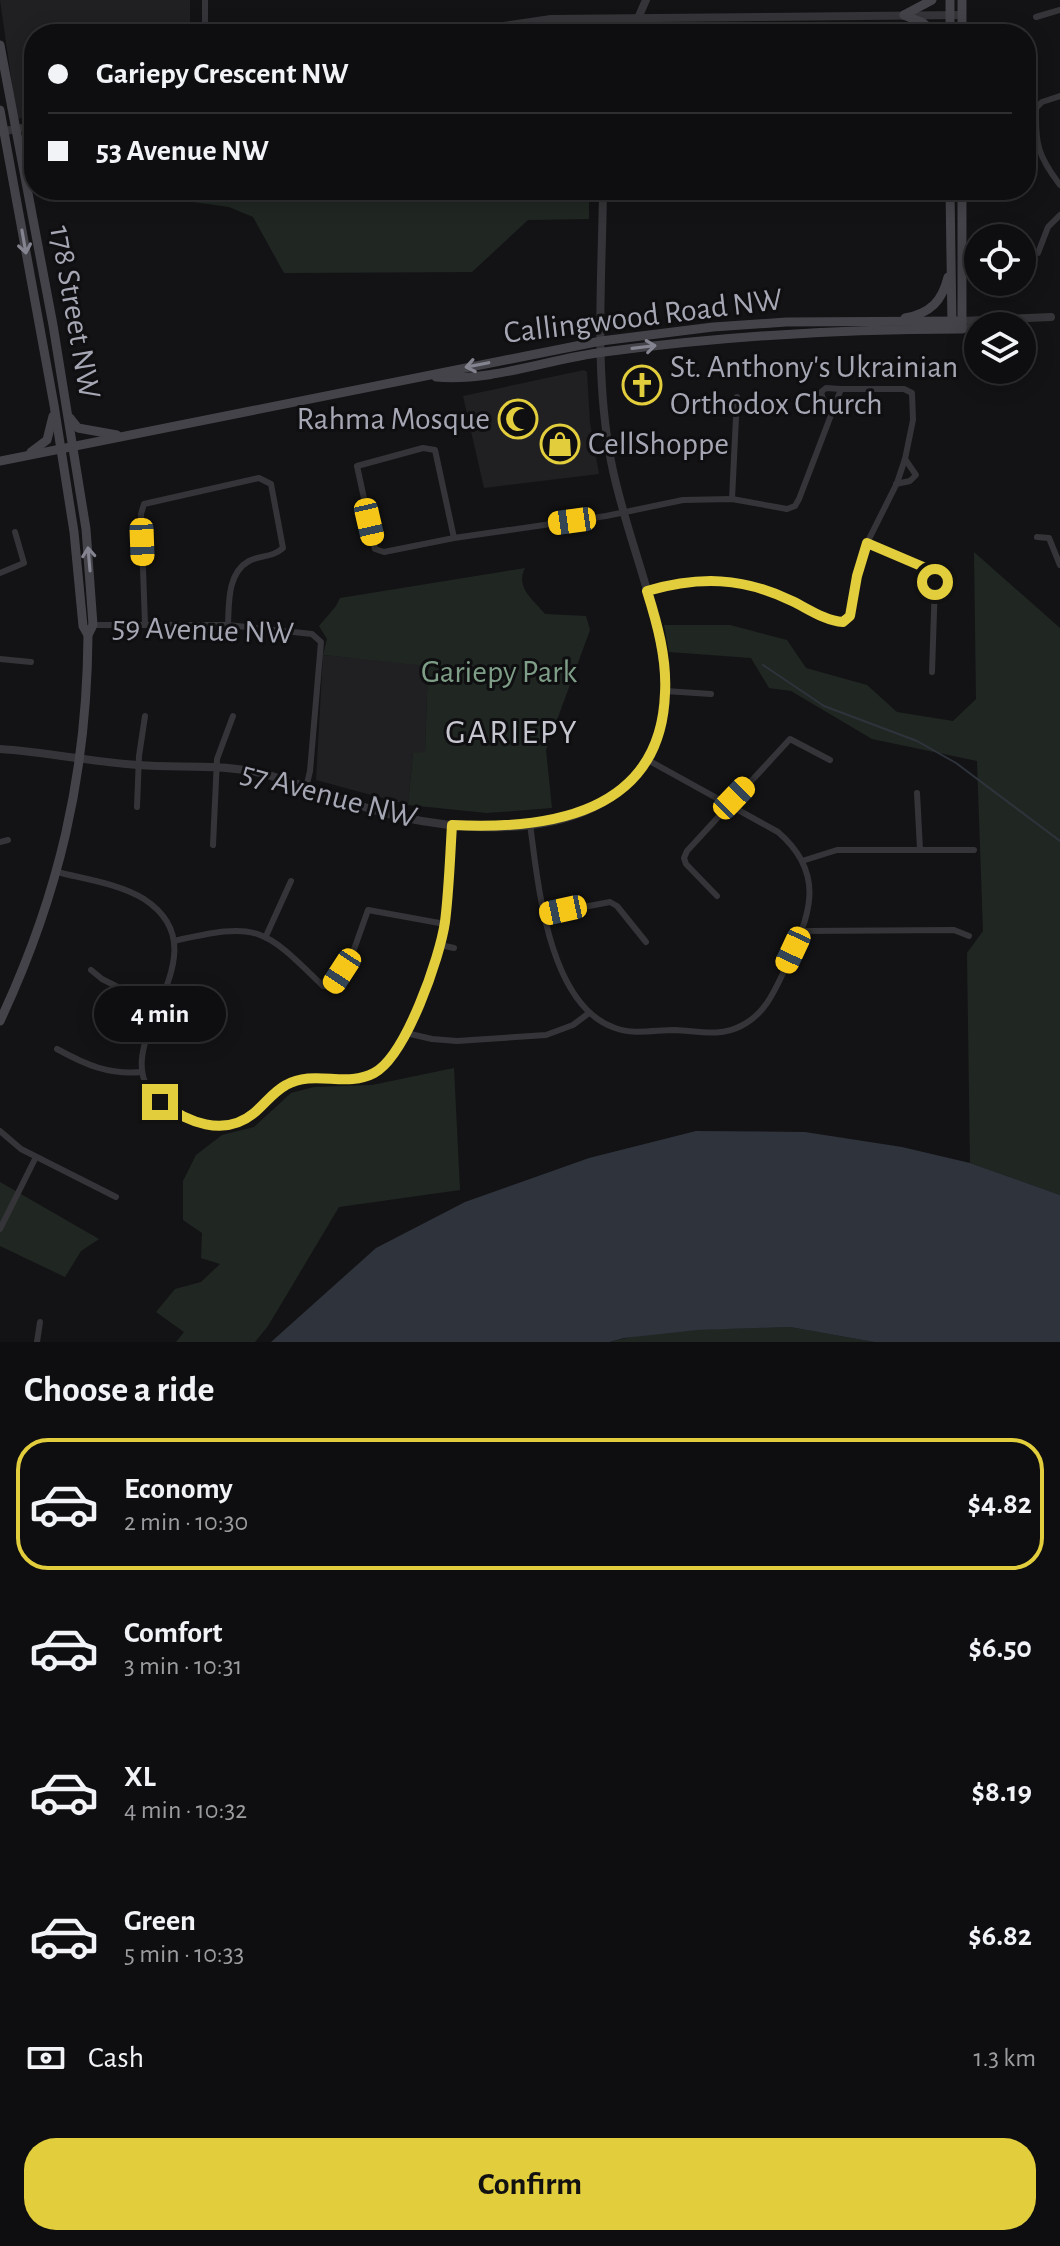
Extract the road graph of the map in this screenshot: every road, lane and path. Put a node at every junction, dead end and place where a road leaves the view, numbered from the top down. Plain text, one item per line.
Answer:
1 (205, 0) edge
2 (646, 0) edge
3 (932, 0) edge
4 (950, 0) edge
5 (962, 0) edge
6 (1060, 10) edge
7 (904, 15) junction
8 (950, 15) junction
9 (962, 15) junction
10 (639, 17) junction
11 (1036, 17) dead end
12 (205, 24) edge
13 (517, 24) edge
14 (636, 24) edge
15 (924, 24) edge
16 (950, 24) edge
17 (962, 24) edge
18 (0, 45) edge
19 (1060, 96) edge
20 (1036, 108) edge
21 (0, 110) edge
22 (24, 128) edge
23 (17, 129) junction
24 (5, 131) junction
25 (1036, 142) edge
26 (24, 167) edge
27 (1060, 185) edge
28 (30, 200) edge
29 (603, 200) edge
30 (950, 200) edge
31 (962, 200) edge
32 (1060, 215) edge
33 (1038, 253) dead end
34 (950, 269) junction
35 (1056, 316) edge
36 (887, 320) junction
37 (1036, 320) edge
38 (957, 325) junction
39 (964, 326) edge
40 (601, 341) junction
41 (602, 352) junction
42 (428, 376) junction
43 (841, 389) junction
44 (737, 397) dead end
45 (60, 406) junction
46 (834, 408) junction
47 (123, 436) junction
48 (72, 447) junction
49 (61, 449) junction
50 (18, 457) junction
51 (905, 459) junction
52 (0, 461) edge
53 (896, 484) junction
54 (732, 499) junction
55 (622, 512) junction
56 (15, 532) dead end
57 (1037, 537) dead end
58 (454, 538) junction
59 (867, 543) junction
60 (1060, 565) edge
61 (0, 573) edge
62 (647, 591) junction
63 (145, 624) junction
64 (228, 625) junction
65 (88, 629) junction
66 (0, 659) edge
67 (31, 662) dead end
68 (932, 672) dead end
69 (665, 691) junction
70 (711, 694) dead end
71 (145, 716) dead end
72 (233, 716) dead end
73 (0, 749) edge
74 (81, 759) junction
75 (646, 759) junction
76 (830, 760) dead end
77 (138, 765) junction
78 (217, 767) junction
79 (306, 788) junction
80 (917, 793) dead end
81 (728, 804) junction
82 (137, 807) dead end
83 (530, 824) junction
84 (452, 825) junction
85 (213, 845) dead end
86 (920, 849) junction
87 (974, 850) dead end
88 (802, 861) junction
89 (57, 872) junction
90 (291, 881) dead end
91 (717, 896) dead end
92 (542, 915) junction
93 (445, 924) junction
94 (803, 931) junction
95 (266, 936) junction
96 (969, 936) dead end
97 (174, 941) junction
98 (646, 942) dead end
99 (440, 945) junction
100 (454, 948) dead end
101 (91, 970) dead end
102 (158, 1008) junction
103 (589, 1013) junction
104 (225, 1014) dead end
105 (0, 1021) edge
106 (406, 1033) junction
107 (57, 1049) dead end
108 (142, 1072) junction
109 (0, 1131) edge
110 (36, 1157) junction
111 (116, 1197) dead end
112 (0, 1229) edge
113 (40, 1322) dead end
114 (37, 1342) edge

1 - 12 street
2 - 10 street
3 - 7 main road
4 - 8 main road
5 - 9 main road
6 - 11 street
7 - 8 street
7 - 10 street
7 - 15 main road
8 - 9 street
8 - 16 main road
9 - 17 main road
10 - 13 street
10 - 14 street
18 - 23 main road, 178 Street NW
19 - 20 street
21 - 24 main road, 178 Street NW
22 - 23 street
23 - 24 street
23 - 26 main road, 178 Street NW
24 -> 45 main road, 178 Street NW
25 - 27 street
28 - 45 main road, 178 Street NW
29 - 40 street
30 - 34 main road
31 - 38 main road
32 - 33 street
34 - 36 main road
34 - 38 main road
35 - 37 street
35 - 38 street
36 - 38 main road, Callingwood Road NW
36 - 40 main road, Callingwood Road NW
38 - 39 street
41 -> 38 main road, Callingwood Road NW
40 - 41 street
40 -> 42 main road, Callingwood Road NW
41 - 42 main road, Callingwood Road NW
41 - 55 street
42 - 47 main road, Callingwood Road NW
43 - 46 street
43 - 46 street
43 - 51 street
44 - 54 street
45 - 47 main road
45 - 48 main road, 178 Street NW
45 - 49 main road, 178 Street NW
45 - 50 main road
46 - 54 street
47 - 48 main road, Callingwood Road NW
48 - 49 main road, Callingwood Road NW
65 -> 48 main road, 178 Street NW
49 - 50 main road, Callingwood Road NW
49 - 65 main road, 178 Street NW
50 - 52 main road, Callingwood Road NW
51 - 53 street
51 - 53 street
53 - 59 street
54 - 55 street
55 - 58 street
55 - 62 street
56 - 61 street
57 - 60 street
58 - 58 street
59 - 62 street
59 - 68 street
62 - 69 street
63 - 64 street, 59 Avenue NW
63 - 64 street
63 - 65 street, 59 Avenue NW
64 - 79 street, 59 Avenue NW
65 - 74 main road
66 - 67 street
69 - 70 street
69 - 75 street
71 - 77 street
72 - 78 street, 57 Avenue NW
73 - 74 street, 57 Avenue NW
74 - 77 street, 57 Avenue NW
74 - 89 main road
75 - 81 street
75 - 83 street, 57 Avenue NW
76 - 81 street
77 - 78 street, 57 Avenue NW
77 - 82 street
78 - 79 street, 57 Avenue NW
78 - 85 street, 57 Avenue NW
79 - 84 street, 57 Avenue NW
80 - 86 street
81 - 88 street
81 - 91 street
83 - 84 street, 57 Avenue NW
83 - 92 street
84 - 93 street
86 - 87 street
86 - 88 street
88 - 94 street
89 - 97 street
89 - 105 main road
90 - 95 street
92 - 98 street
92 - 103 street
93 - 95 street
93 - 99 street
94 - 96 street
94 - 103 street
95 - 97 street
97 - 102 street
99 - 100 street
99 - 106 street
101 - 102 street
102 - 104 street
102 - 108 street
103 - 106 street
106 - 108 street
107 - 108 street
109 - 110 street
110 - 111 street
110 - 112 street
113 - 114 street

